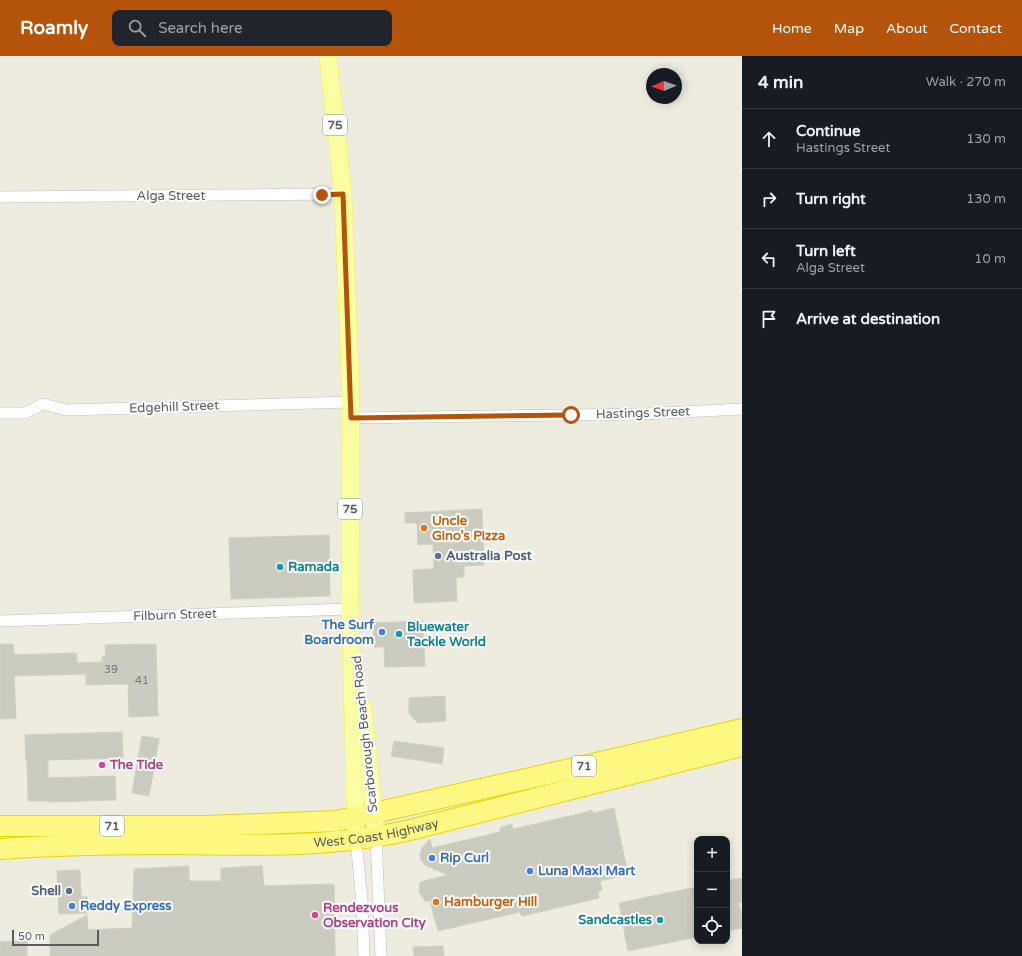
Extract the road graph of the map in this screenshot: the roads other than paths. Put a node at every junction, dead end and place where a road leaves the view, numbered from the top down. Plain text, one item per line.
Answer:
1 (328, 56) edge
2 (343, 194) junction
3 (0, 197) edge
4 (742, 409) edge
5 (351, 410) junction
6 (0, 413) edge
7 (350, 608) junction
8 (0, 620) edge
9 (742, 729) edge
10 (742, 746) edge
11 (374, 813) junction
12 (355, 817) junction
13 (0, 826) edge
14 (376, 837) junction
15 (356, 840) junction
16 (0, 849) edge
17 (364, 956) edge
18 (381, 956) edge

1 - 2 main road, Scarborough Beach Road / 75
2 - 3 street, Alga Street
2 - 5 main road, Scarborough Beach Road / 75
4 - 5 street, Hastings Street
5 - 6 street, Edgehill Street
5 - 7 main road, Scarborough Beach Road / 75
7 - 8 street, Filburn Street
7 - 11 main road, Scarborough Beach Road / 75
7 - 12 main road, Scarborough Beach Road / 75
9 - 11 highway, West Coast Highway / 71
10 - 14 highway, West Coast Highway / 71
11 - 12 highway, West Coast Highway / 71
11 - 14 main road, Scarborough Beach Road / 75
12 - 13 highway, West Coast Highway / 71
12 - 15 main road, Scarborough Beach Road / 75
14 - 15 highway, West Coast Highway / 71
14 - 18 street, Scarborough Beach Road
15 - 16 highway, West Coast Highway / 71
15 - 17 street, Scarborough Beach Road

